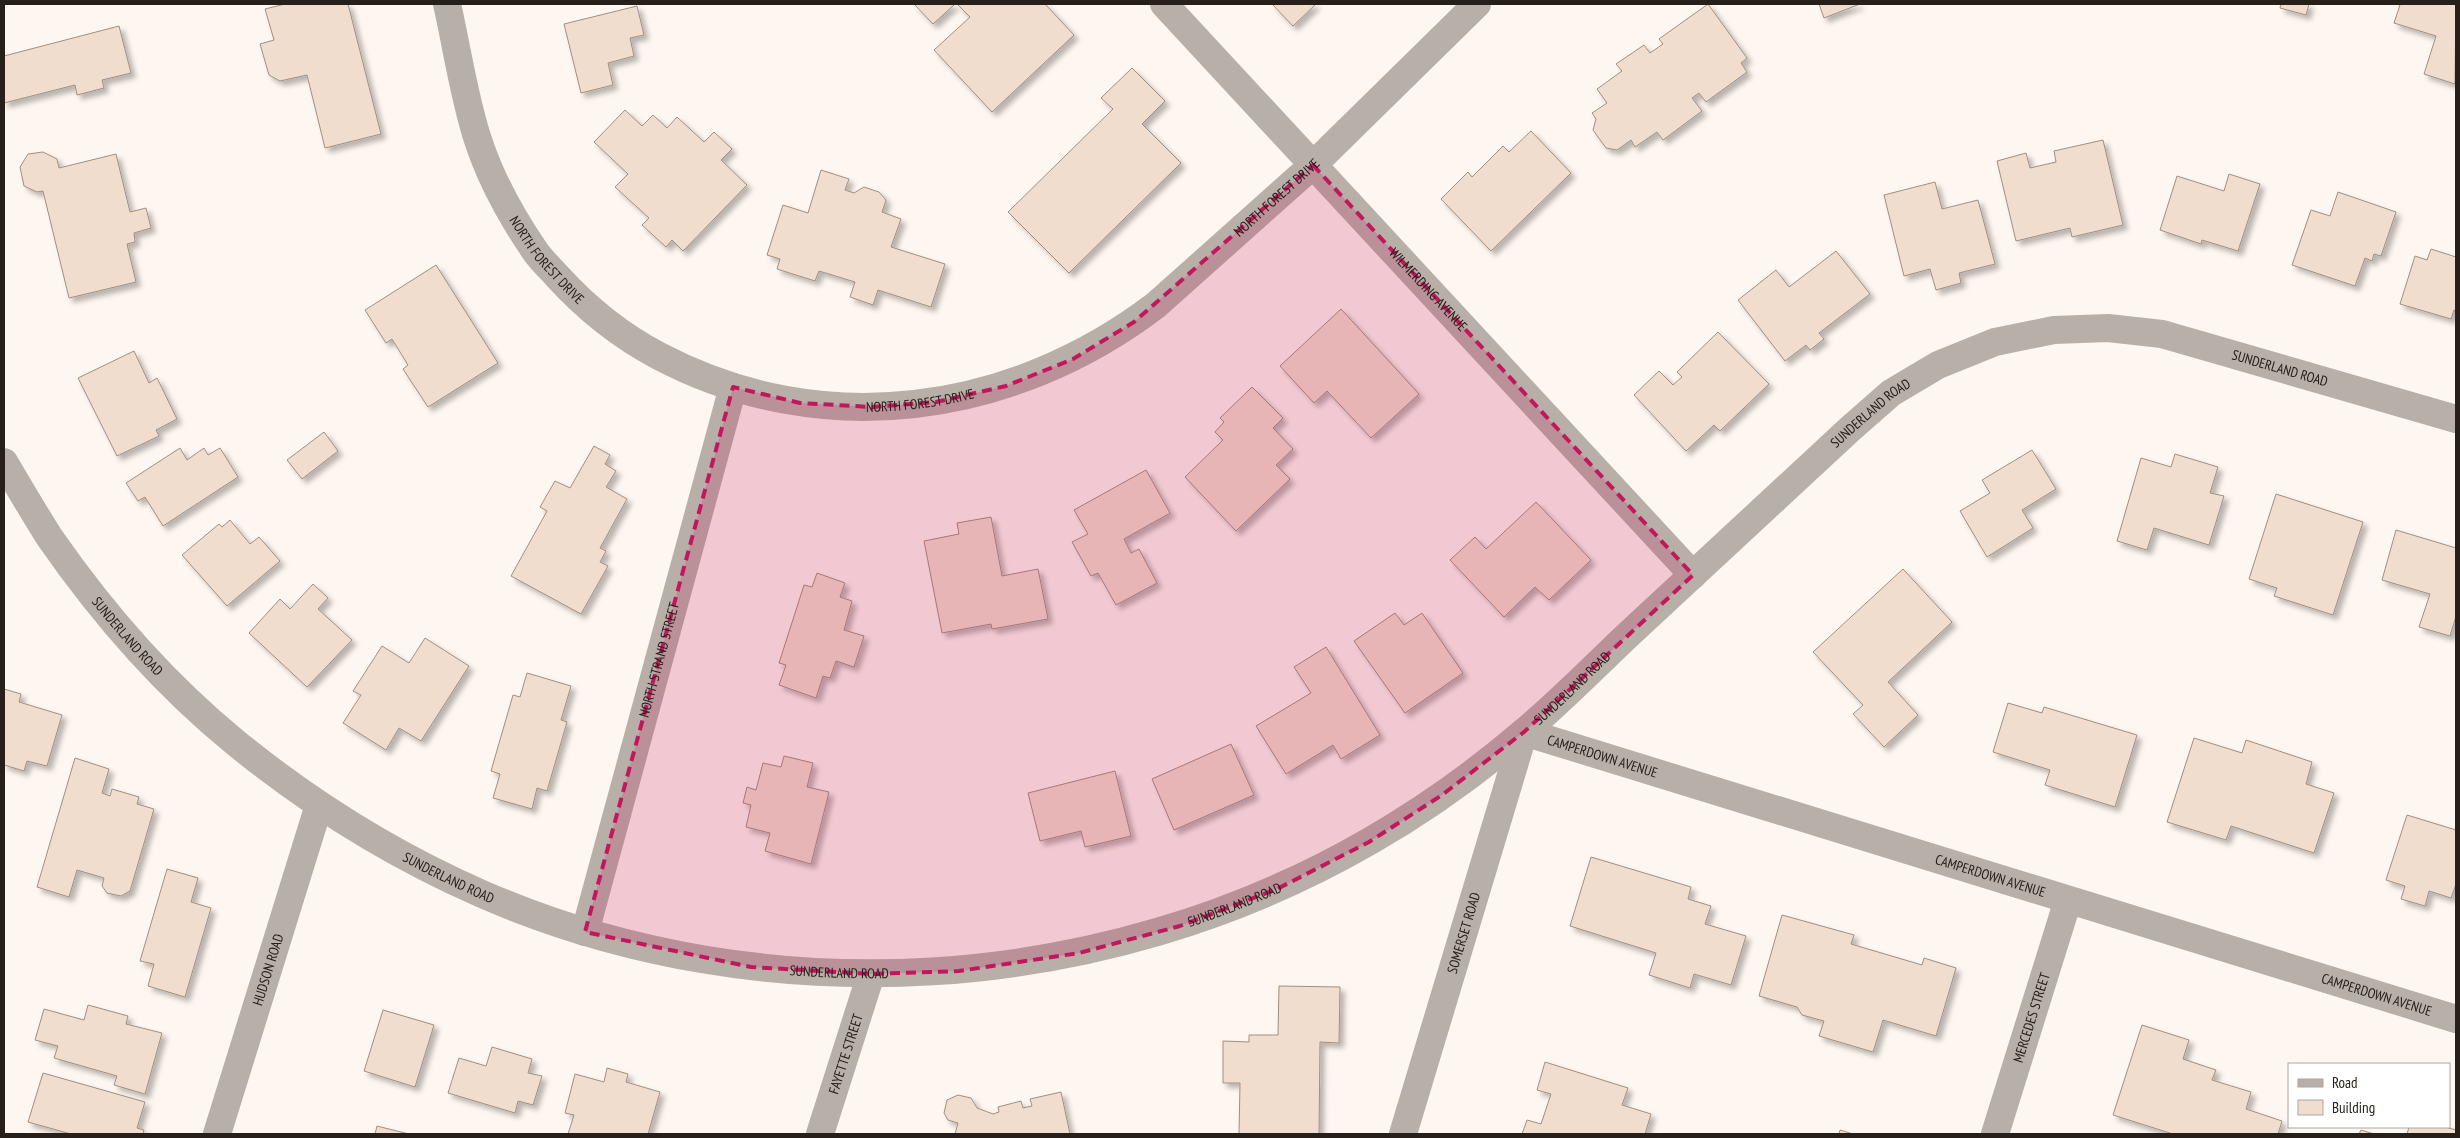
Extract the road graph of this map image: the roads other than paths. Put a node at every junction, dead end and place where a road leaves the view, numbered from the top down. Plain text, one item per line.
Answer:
1 (447, 4) edge
2 (1164, 4) edge
3 (1477, 4) edge
4 (1313, 165) junction
5 (733, 387) junction
6 (2456, 420) edge
7 (4, 462) edge
8 (1693, 575) junction
9 (1524, 732) junction
10 (319, 805) junction
11 (2068, 900) junction
12 (585, 932) junction
13 (871, 974) junction
14 (2456, 1019) edge
15 (217, 1134) edge
16 (820, 1134) edge
17 (1403, 1134) edge
18 (1995, 1134) edge

1 - 5 street, NORTH FOREST DRIVE
2 - 4 street, WILMERDING AVENUE
3 - 4 street, NORTH FOREST DRIVE
4 - 5 street, NORTH FOREST DRIVE
4 - 8 street, WILMERDING AVENUE
5 - 12 street, NORTH STRAND STREET
6 - 8 street, SUNDERLAND ROAD
7 - 10 street, SUNDERLAND ROAD
8 - 9 street, SUNDERLAND ROAD
9 - 11 street, CAMPERDOWN AVENUE
9 - 13 street, SUNDERLAND ROAD
9 - 17 street, SOMERSET ROAD
10 - 12 street, SUNDERLAND ROAD
10 - 15 street, HUDSON ROAD
11 - 14 street, CAMPERDOWN AVENUE
11 - 18 street, MERCEDES STREET
12 - 13 street, SUNDERLAND ROAD
13 - 16 street, FAYETTE STREET

